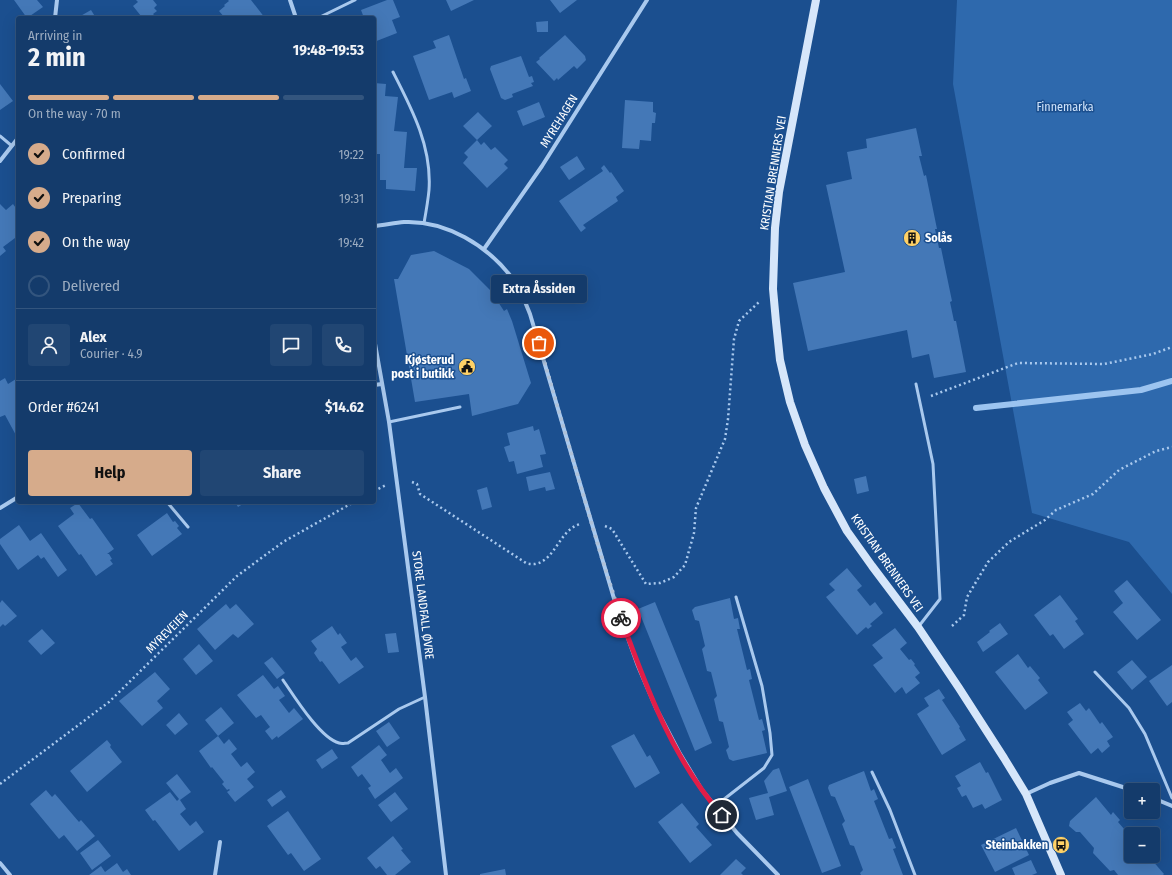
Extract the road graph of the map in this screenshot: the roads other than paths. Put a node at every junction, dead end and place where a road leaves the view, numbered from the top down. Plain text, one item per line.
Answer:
1 (57, 0) edge
2 (290, 0) edge
3 (355, 0) edge
4 (647, 0) edge
5 (816, 0) edge
6 (55, 16) edge
7 (295, 16) edge
8 (322, 16) edge
9 (393, 72) dead end
10 (0, 136) edge
11 (16, 141) edge
12 (12, 146) junction
13 (0, 161) edge
14 (424, 223) junction
15 (376, 226) edge
16 (484, 249) junction
17 (376, 350) edge
18 (382, 384) junction
19 (916, 384) dead end
20 (376, 385) edge
21 (460, 407) dead end
22 (389, 422) junction
23 (16, 498) edge
24 (169, 504) edge
25 (0, 508) edge
26 (188, 527) dead end
27 (736, 596) dead end
28 (918, 627) junction
29 (1094, 672) dead end
30 (283, 680) dead end
31 (425, 698) junction
32 (872, 772) dead end
33 (1124, 788) edge
34 (1026, 794) junction
35 (1172, 798) edge
36 (1160, 801) edge
37 (1172, 806) edge
38 (714, 807) junction
39 (220, 842) dead end
40 (0, 863) edge
41 (10, 875) edge
42 (215, 875) edge
43 (446, 875) edge
44 (778, 875) edge
45 (915, 875) edge
46 (1061, 875) edge

1 - 6 street
2 - 7 street
3 - 8 lane
4 - 16 street, MYREHAGEN
5 - 28 main road, KRISTIAN BRENNERS VEI
9 - 14 lane
10 - 12 lane
11 - 12 street
12 - 13 street
14 - 15 street
14 - 16 street
16 - 38 street
17 - 18 street, STORE LANDFALL ØVRE
18 - 20 street
18 - 22 street, STORE LANDFALL ØVRE
19 - 28 lane
21 - 22 lane
22 - 31 street, STORE LANDFALL ØVRE
23 - 25 street
24 - 26 lane
27 - 38 lane
28 - 34 main road, KRISTIAN BRENNERS VEI
29 - 35 lane
30 - 31 lane
31 - 43 street, STORE LANDFALL ØVRE
32 - 45 lane
33 - 34 street
34 - 46 main road, KRISTIAN BRENNERS VEI
36 - 37 street
38 - 44 street
39 - 42 street
40 - 41 street

